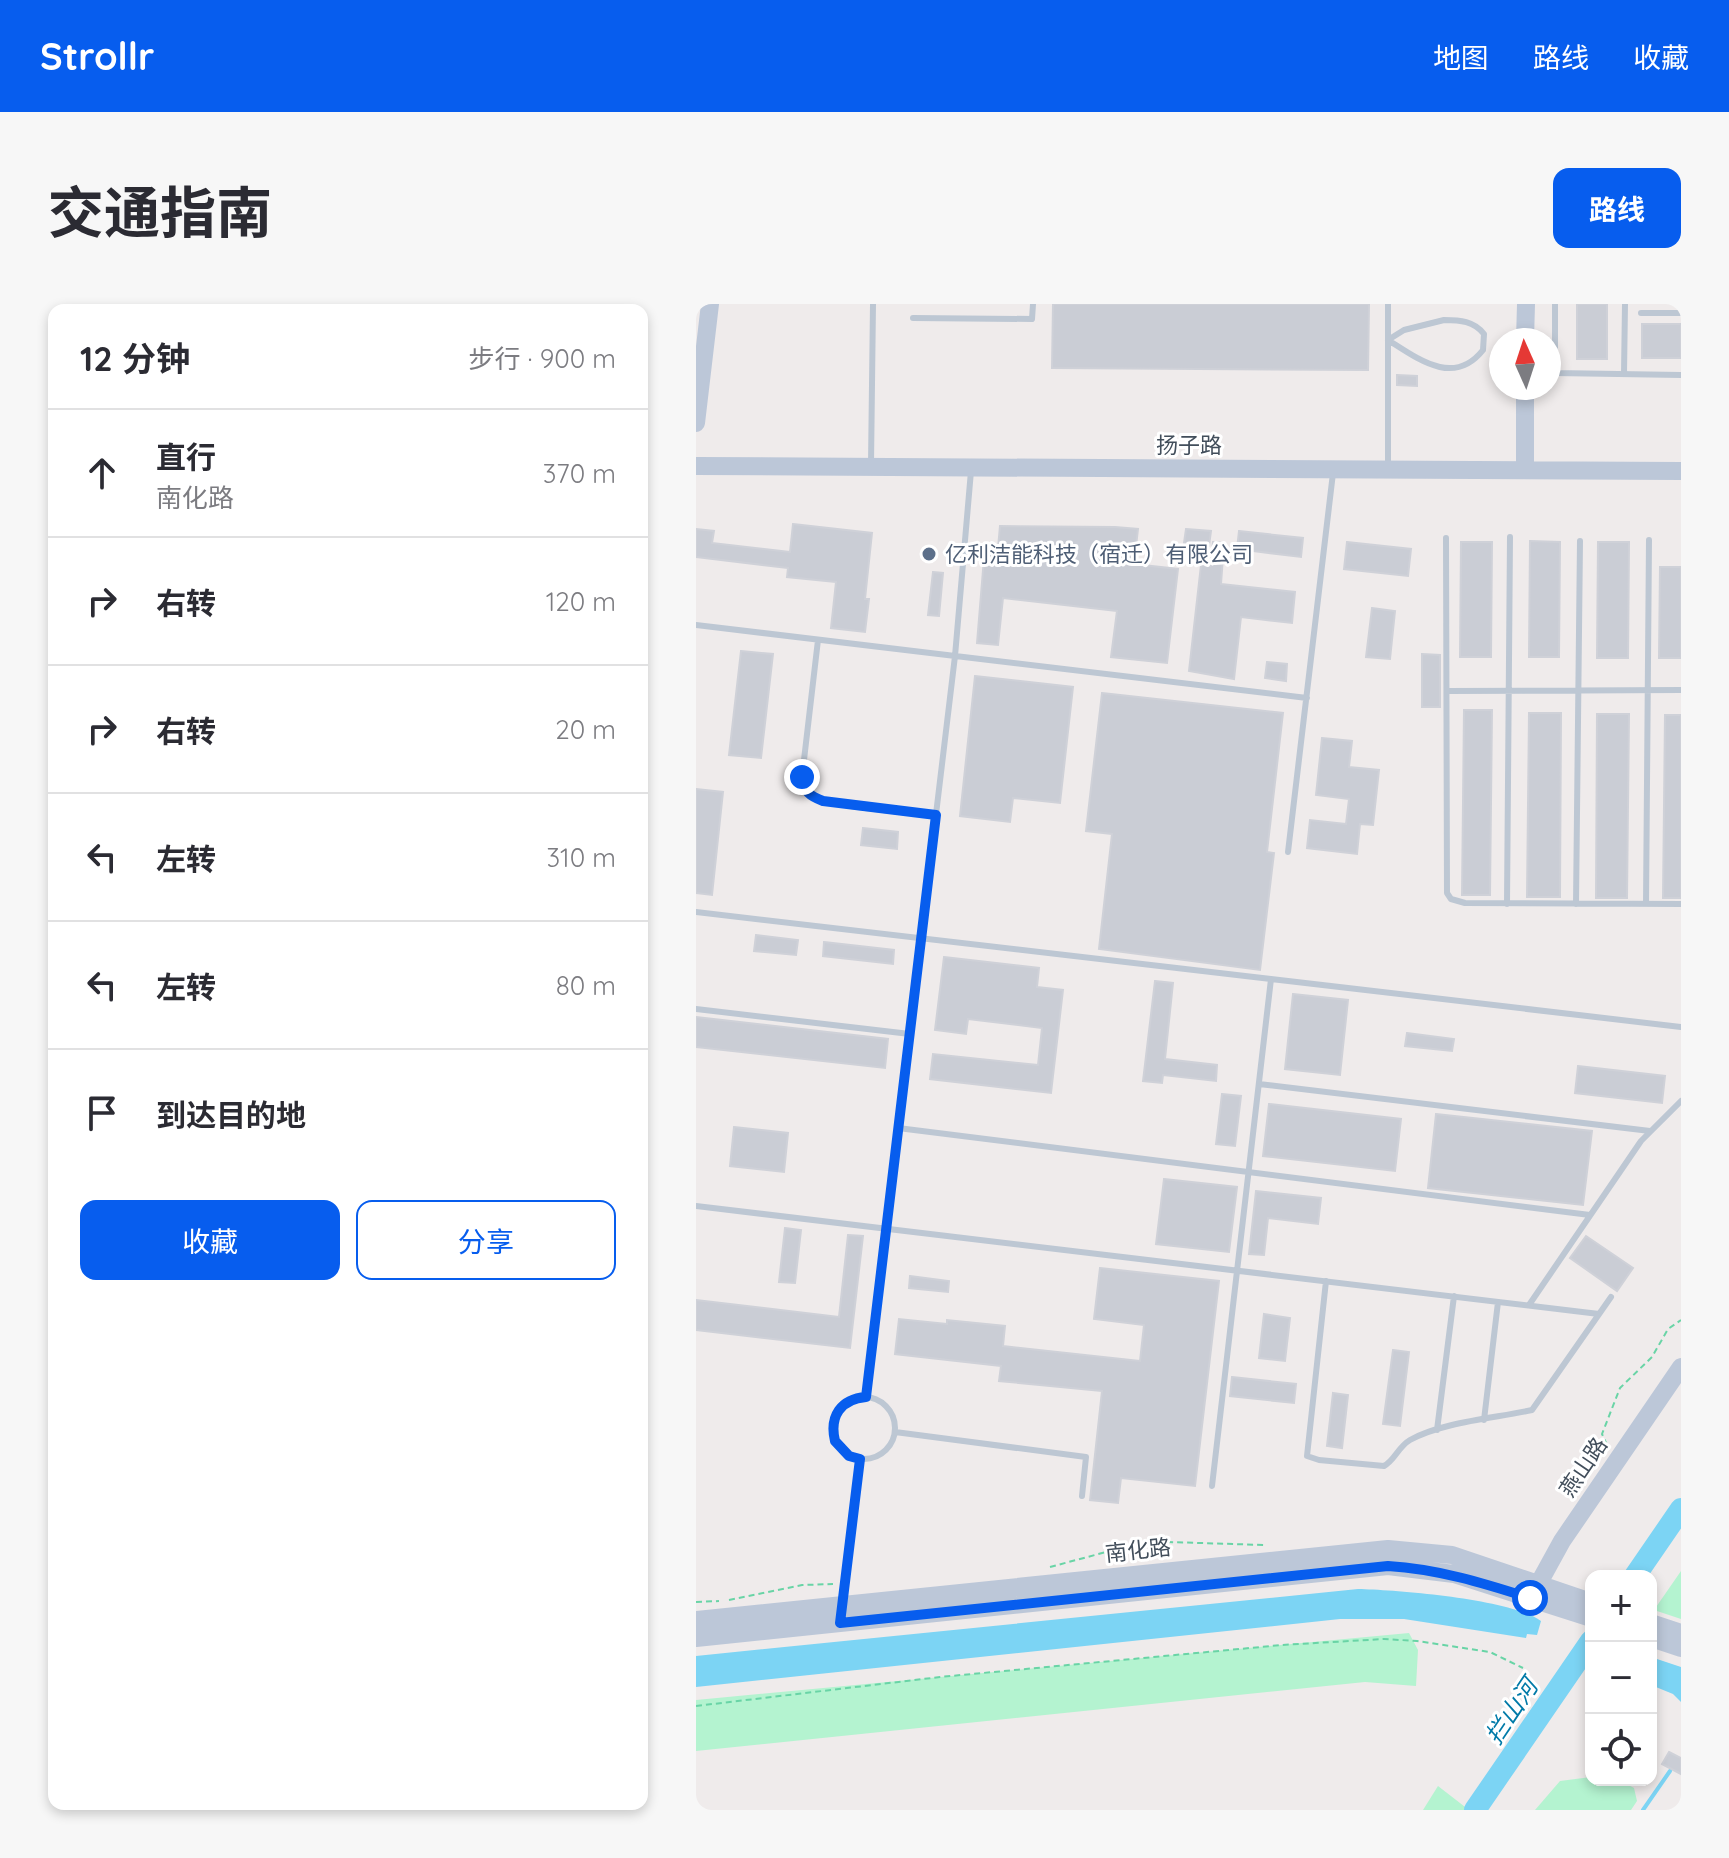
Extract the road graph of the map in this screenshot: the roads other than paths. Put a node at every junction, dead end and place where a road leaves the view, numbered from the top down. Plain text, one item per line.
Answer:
1 (710, 304) edge
2 (873, 304) edge
3 (1033, 304) edge
4 (1388, 304) edge
5 (1526, 304) edge
6 (1555, 304) edge
7 (1625, 304) edge
8 (1641, 313) dead end
9 (1681, 313) edge
10 (913, 318) dead end
11 (1525, 328) edge
12 (1388, 340) junction
13 (1624, 374) junction
14 (1681, 375) edge
15 (1525, 400) edge
16 (696, 423) edge
17 (696, 466) edge
18 (871, 467) junction
19 (971, 468) junction
20 (1333, 469) junction
21 (1388, 469) junction
22 (1525, 470) junction
23 (1681, 471) edge
24 (1510, 537) dead end
25 (1446, 538) dead end
26 (1649, 540) dead end
27 (1580, 541) dead end
28 (696, 625) edge
29 (818, 640) junction
30 (955, 656) junction
31 (1648, 690) junction
32 (1681, 690) edge
33 (1447, 691) junction
34 (1509, 691) junction
35 (1578, 691) junction
36 (1307, 698) junction
37 (936, 815) junction
38 (1288, 852) dead end
39 (1507, 904) junction
40 (1576, 904) junction
41 (1646, 904) junction
42 (1681, 904) edge
43 (696, 912) edge
44 (921, 938) junction
45 (1271, 979) junction
46 (696, 1009) edge
47 (1681, 1027) edge
48 (910, 1034) junction
49 (1259, 1084) junction
50 (1681, 1101) edge
51 (898, 1128) junction
52 (1650, 1131) junction
53 (1249, 1172) junction
54 (696, 1206) edge
55 (1590, 1215) junction
56 (887, 1228) junction
57 (1237, 1270) junction
58 (1326, 1281) junction
59 (1454, 1296) junction
60 (1611, 1297) dead end
61 (1498, 1302) junction
62 (1529, 1305) junction
63 (1599, 1314) junction
64 (1681, 1367) edge
65 (866, 1397) junction
66 (1484, 1420) junction
67 (1437, 1430) junction
68 (895, 1432) junction
69 (860, 1459) junction
70 (1212, 1486) dead end
71 (1082, 1496) dead end
72 (1534, 1591) junction
73 (1581, 1604) edge
74 (840, 1614) junction
75 (696, 1620) edge
76 (1657, 1625) edge
77 (1681, 1633) edge
78 (696, 1638) edge
79 (1657, 1640) edge
80 (1681, 1648) edge

1 - 16 street
2 - 18 lane
3 - 10 lane
4 - 12 lane
5 - 11 street
6 - 13 lane
7 - 13 lane
8 - 9 lane
12 - 12 lane
12 - 21 lane
13 - 14 lane
15 - 22 street
17 - 18 street, 扬子路
18 - 19 street, 扬子路
19 - 20 street, 扬子路
19 - 30 lane
20 - 21 street, 扬子路
20 - 36 lane
21 - 22 street, 扬子路
22 - 23 street, 扬子路
24 - 34 lane
25 - 33 lane
26 - 31 lane
27 - 35 lane
28 - 29 lane
29 - 30 lane
29 - 37 lane
30 - 36 lane
30 - 37 lane
31 - 32 lane
31 - 35 lane
31 - 41 lane
33 - 34 lane
33 - 39 lane
34 - 35 lane
34 - 39 lane
35 - 40 lane
36 - 38 lane
37 - 44 lane
39 - 40 lane
40 - 41 lane
41 - 42 lane
43 - 44 lane
44 - 45 lane
44 - 48 lane
45 - 47 lane
45 - 49 lane
46 - 48 lane
48 - 51 lane
49 - 52 lane
49 - 53 lane
50 - 52 lane
51 - 53 lane
51 - 56 lane
52 - 55 lane
53 - 55 lane
53 - 57 lane
54 - 56 lane
55 - 62 lane
56 - 57 lane
56 - 65 lane
57 - 58 lane
57 - 70 lane
58 - 59 lane
58 - 67 lane
59 - 61 lane
59 - 67 lane
60 - 63 lane
61 - 62 lane
61 - 66 lane
62 - 63 lane
63 - 66 lane
64 - 72 street, 燕山路
65 - 68 lane
65 - 69 lane
66 - 67 lane
68 - 69 lane
68 - 71 lane
69 - 74 lane
72 - 73 street, 南化路
72 - 74 street, 南化路
74 - 75 street, 南化路
74 - 78 street, 南化路
76 - 77 street
79 - 80 street

